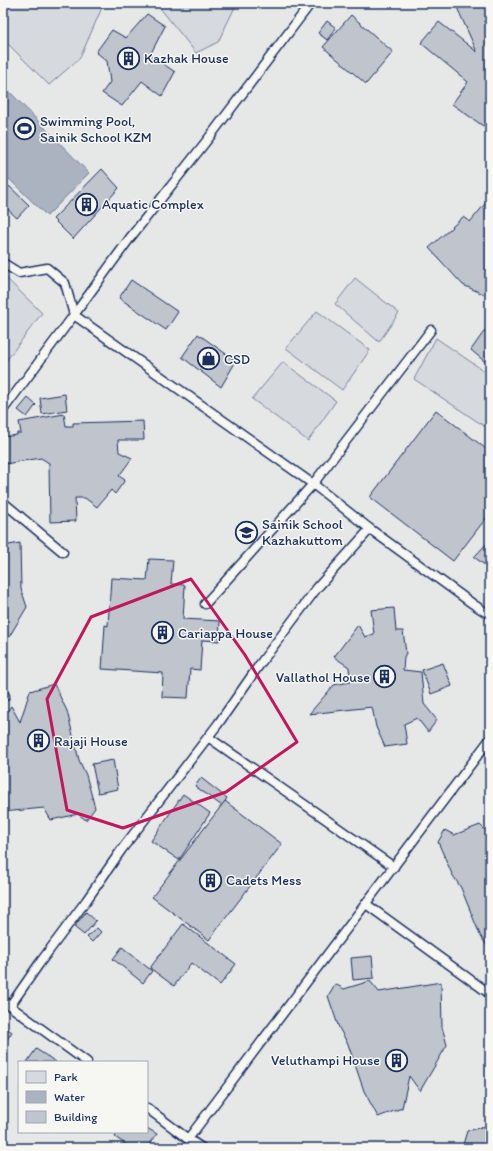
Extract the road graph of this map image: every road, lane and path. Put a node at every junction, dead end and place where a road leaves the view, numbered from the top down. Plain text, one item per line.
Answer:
1 (311, 3) edge
2 (3, 263) edge
3 (74, 315) junction
4 (431, 330) dead end
5 (3, 410) edge
6 (314, 484) junction
7 (3, 502) edge
8 (370, 529) junction
9 (63, 552) dead end
10 (205, 604) dead end
11 (490, 615) edge
12 (208, 737) junction
13 (490, 739) edge
14 (394, 867) junction
15 (366, 904) junction
16 (490, 994) edge
17 (6, 1004) edge
18 (86, 1061) edge
19 (148, 1109) edge
20 (188, 1139) junction
21 (202, 1148) edge

1 - 3 lane
2 - 3 lane
3 - 5 lane
3 - 6 lane
4 - 6 lane
6 - 8 lane
6 - 10 lane
7 - 9 lane
8 - 11 lane
8 - 12 lane
12 - 14 lane
12 - 17 lane
13 - 14 lane
14 - 15 lane
15 - 16 lane
15 - 20 lane
17 - 18 lane
19 - 20 lane
20 - 21 lane

